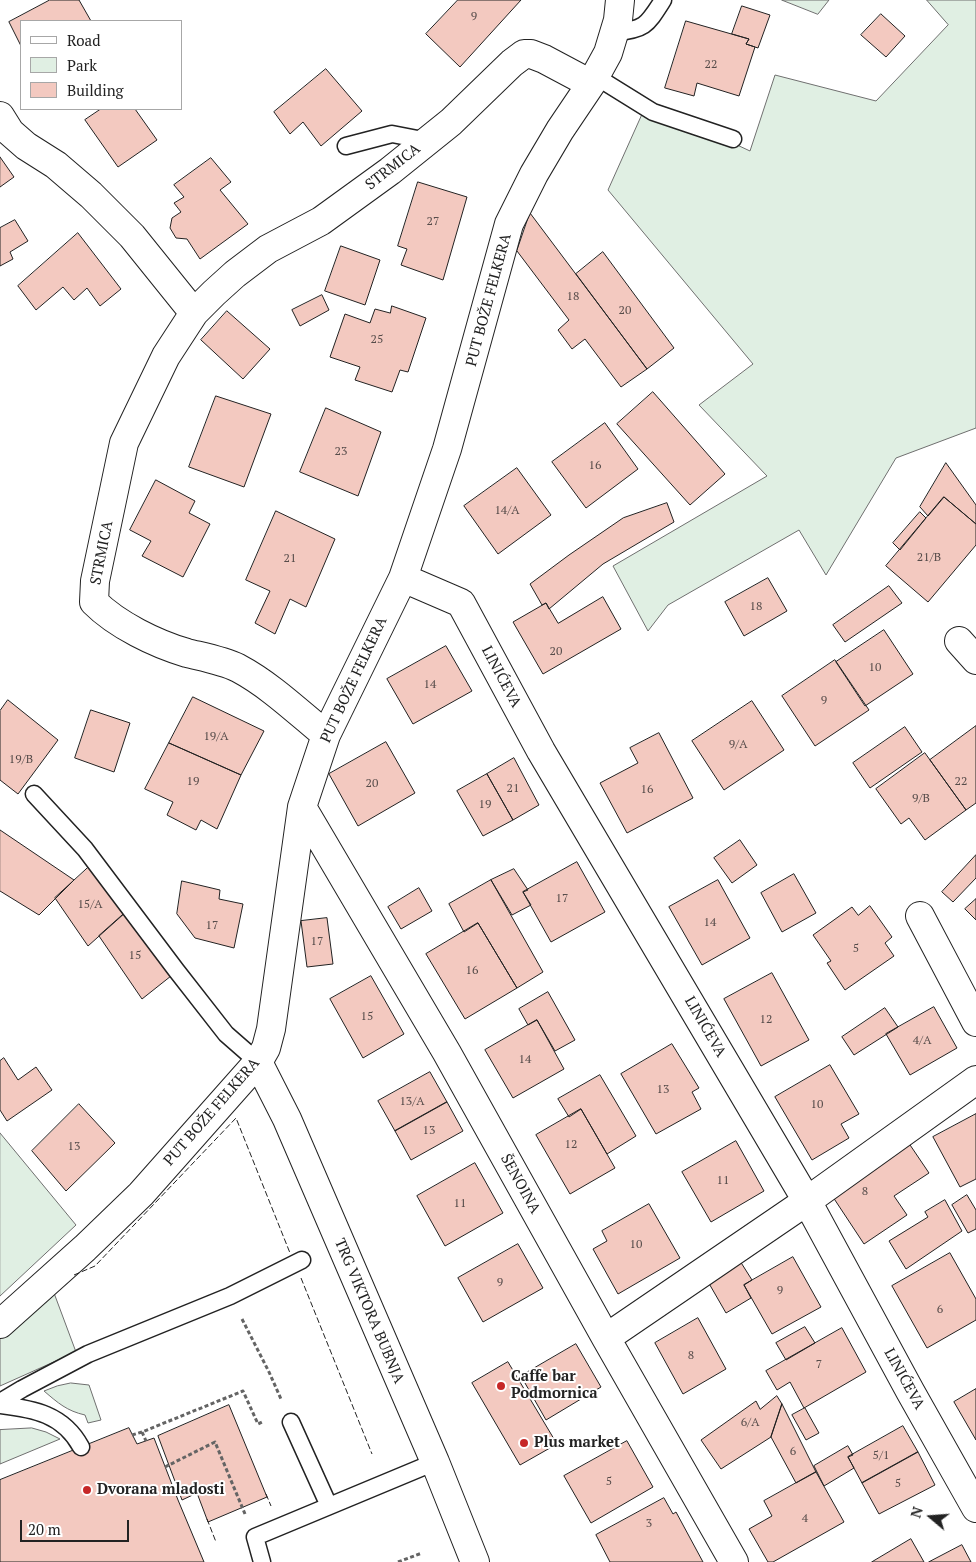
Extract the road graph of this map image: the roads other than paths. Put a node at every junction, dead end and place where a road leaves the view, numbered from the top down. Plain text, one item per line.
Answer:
1 (620, 0) edge
2 (663, 0) edge
3 (614, 32) junction
4 (593, 80) junction
5 (0, 116) edge
6 (733, 139) dead end
7 (428, 140) junction
8 (346, 146) dead end
9 (194, 313) junction
10 (403, 578) junction
11 (326, 735) junction
12 (34, 794) dead end
13 (302, 807) junction
14 (920, 916) dead end
15 (976, 1022) edge
16 (258, 1062) junction
17 (976, 1080) edge
18 (807, 1201) junction
19 (302, 1260) dead end
20 (0, 1324) edge
21 (606, 1338) junction
22 (0, 1404) edge
23 (291, 1422) dead end
24 (81, 1447) dead end
25 (435, 1462) junction
26 (329, 1506) junction
27 (976, 1508) edge
28 (262, 1562) edge
29 (475, 1562) edge
30 (734, 1562) edge

1 - 3 street, PUT BOŽE FELKERA
2 - 3 lane
3 - 4 street, PUT BOŽE FELKERA
4 - 6 lane
4 - 7 street, STRMICA
4 - 10 street, PUT BOŽE FELKERA
5 - 9 street
7 - 8 lane
7 - 9 street, STRMICA
9 - 11 street, STRMICA
10 - 11 street, PUT BOŽE FELKERA
10 - 18 street, LINIĆEVA
11 - 13 street, PUT BOŽE FELKERA
12 - 16 lane
13 - 16 street, PUT BOŽE FELKERA
13 - 21 street, ŠENOINA
14 - 15 street
16 - 20 street, PUT BOŽE FELKERA
16 - 25 street, TRG VIKTORA BUBNJA
17 - 18 street
18 - 21 street
18 - 27 street, LINIĆEVA
19 - 22 lane
21 - 30 street, ŠENOINA
22 - 24 lane
23 - 26 lane
25 - 26 lane
25 - 29 street, TRG VIKTORA BUBNJA
26 - 28 lane

